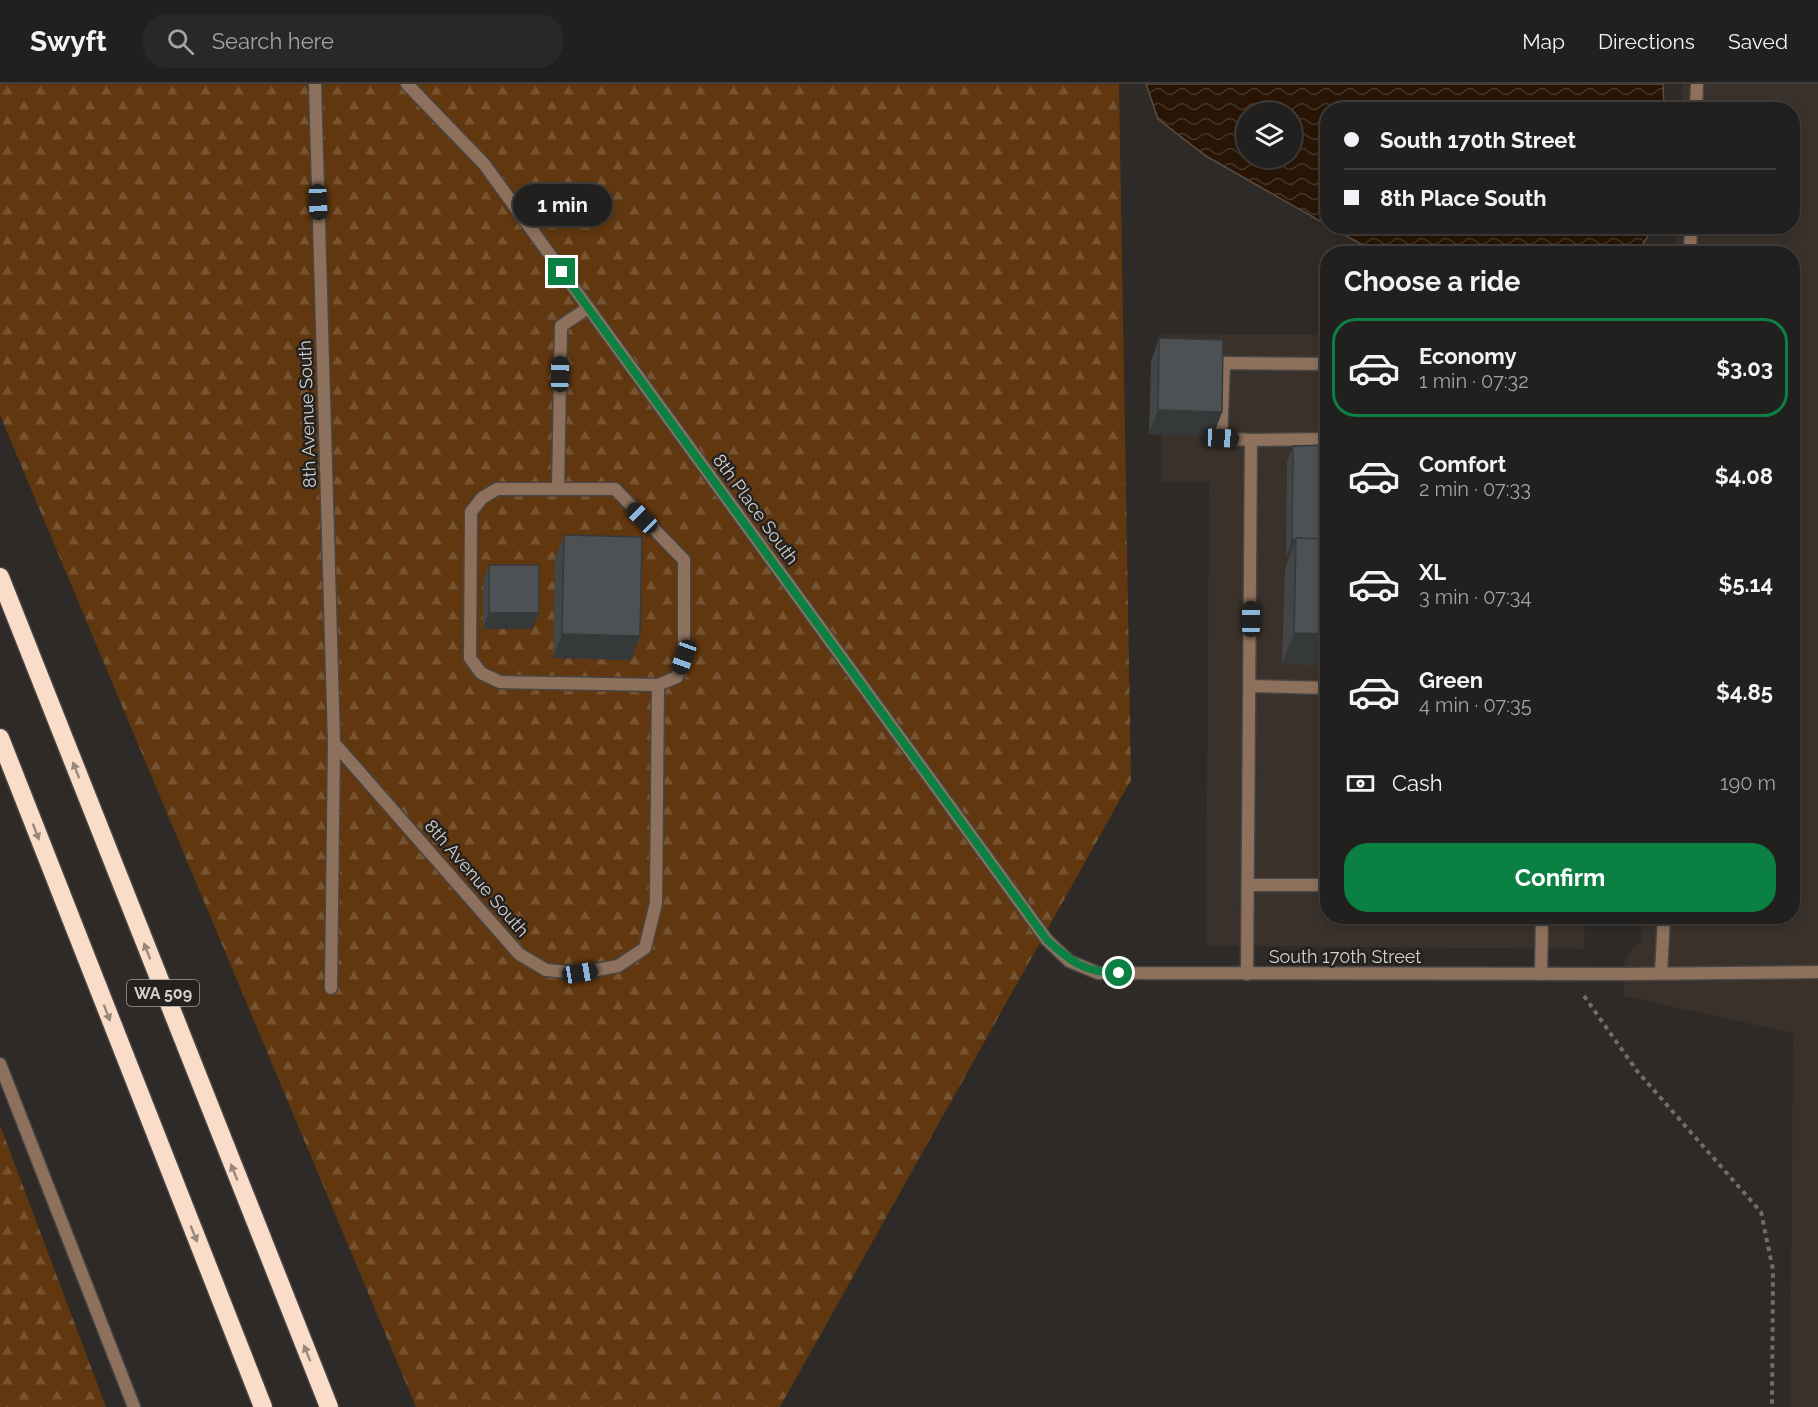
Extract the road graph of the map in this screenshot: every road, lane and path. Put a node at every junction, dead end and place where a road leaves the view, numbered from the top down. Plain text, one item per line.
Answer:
1 (315, 84) edge
2 (407, 84) edge
3 (1697, 84) edge
4 (1696, 102) edge
5 (588, 308) junction
6 (1320, 364) edge
7 (1320, 439) edge
8 (1251, 440) junction
9 (558, 489) junction
10 (0, 577) edge
11 (658, 685) junction
12 (1251, 686) junction
13 (1320, 688) edge
14 (0, 738) edge
15 (334, 743) junction
16 (1248, 885) junction
17 (1320, 885) edge
18 (1542, 924) edge
19 (1664, 924) edge
20 (1069, 961) joint
21 (1818, 972) edge
22 (1661, 973) junction
23 (1247, 974) junction
24 (1541, 974) junction
25 (1569, 974) junction
26 (331, 988) dead end
27 (0, 1064) edge
28 (134, 1407) edge
29 (263, 1407) edge
30 (329, 1407) edge
31 (1772, 1407) edge

1 - 15 street, 8th Avenue South
2 - 5 street, 8th Place South
3 - 4 street
5 - 9 street
5 - 20 street, 8th Place South
6 - 8 street
7 - 8 street
8 - 12 street
9 - 11 street
9 - 11 street
30 -> 10 highway, WA 509
11 - 15 street, 8th Avenue South
12 - 13 street
12 - 16 street
14 -> 29 highway, WA 509
15 - 26 street, 8th Avenue South
16 - 17 street
16 - 23 street
18 - 24 street
19 - 22 street
20 - 23 street, South 170th Street
21 - 22 street, South 170th Street
22 - 25 street, South 170th Street
23 - 24 street, South 170th Street
24 - 25 street, South 170th Street
25 - 31 path
27 - 28 street

